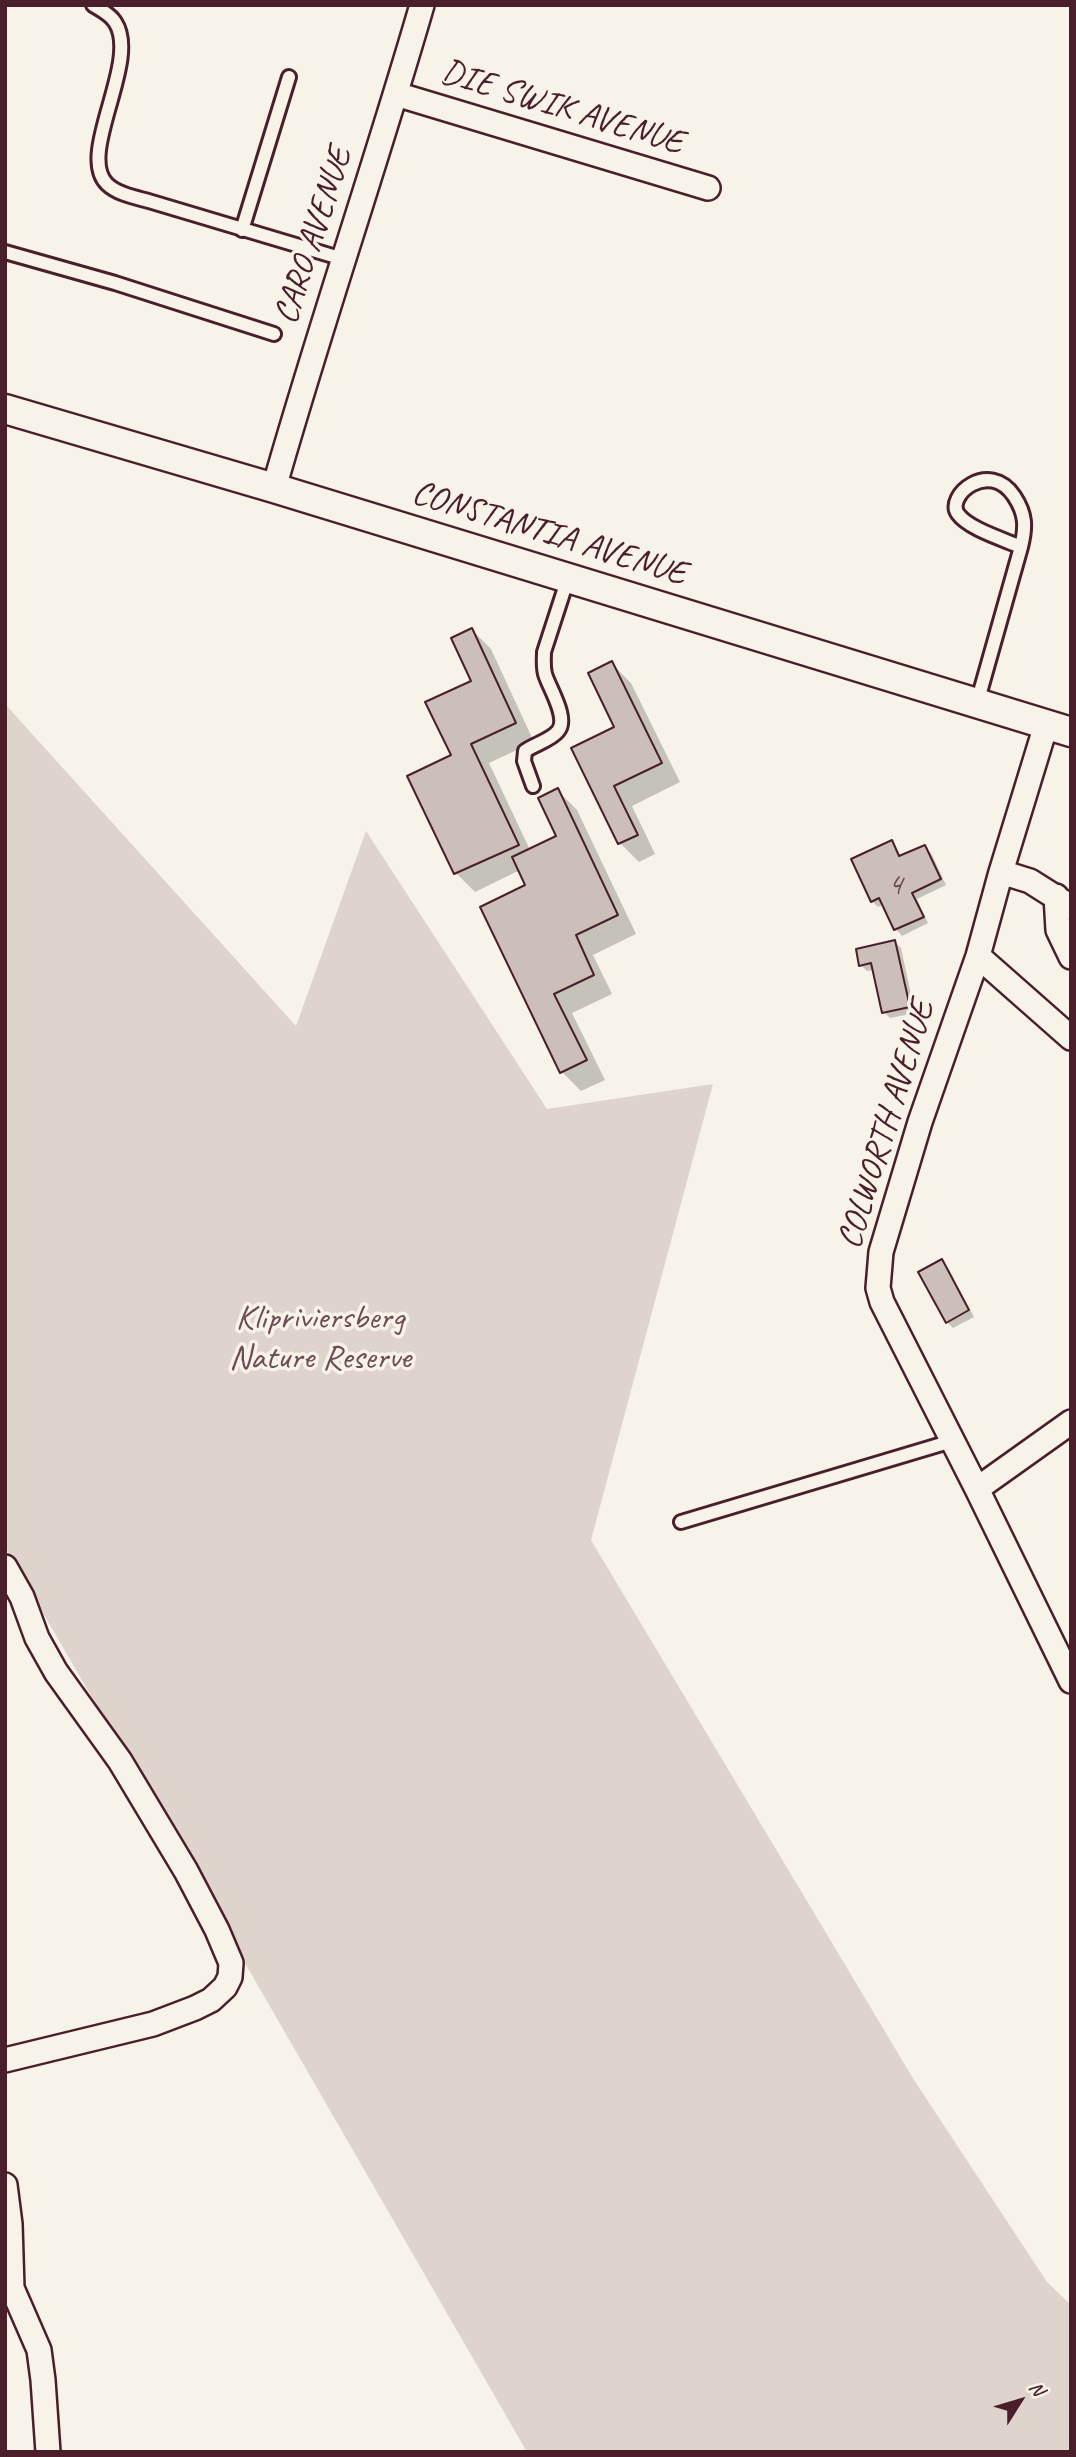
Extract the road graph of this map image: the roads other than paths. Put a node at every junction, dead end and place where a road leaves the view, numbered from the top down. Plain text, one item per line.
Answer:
1 (93, 5) edge
2 (422, 5) edge
3 (289, 78) dead end
4 (396, 94) junction
5 (708, 188) dead end
6 (242, 230) junction
7 (5, 252) edge
8 (343, 259) junction
9 (274, 334) dead end
10 (5, 409) edge
11 (274, 488) junction
12 (1021, 547) junction
13 (568, 578) junction
14 (977, 704) junction
15 (1059, 728) edge
16 (533, 786) dead end
17 (1001, 872) junction
18 (1063, 901) edge
19 (978, 956) junction
20 (1071, 957) edge
21 (1071, 1038) edge
22 (1071, 1422) edge
23 (953, 1441) junction
24 (977, 1489) junction
25 (681, 1522) dead end
26 (5, 1567) edge
27 (1071, 1681) edge
28 (5, 2060) edge
29 (5, 2185) edge
30 (48, 2452) edge

1 - 6 lane
2 - 4 street, CARO AVENUE
3 - 6 lane
4 - 5 street, DIE SWIK AVENUE
4 - 8 street, CARO AVENUE
6 - 8 lane
7 - 9 lane
8 - 11 street, CARO AVENUE
10 - 11 street, CONSTANTIA AVENUE
11 - 13 street, CONSTANTIA AVENUE
12 - 12 lane
12 - 14 lane
13 - 14 street, CONSTANTIA AVENUE
13 - 16 lane
14 - 15 street, CONSTANTIA AVENUE
15 - 17 street, COLWORTH AVENUE
17 - 18 street
17 - 19 street, COLWORTH AVENUE
18 - 20 street
19 - 21 street
19 - 23 street, COLWORTH AVENUE
22 - 24 street
23 - 24 street, COLWORTH AVENUE
23 - 25 lane
24 - 27 street, COLWORTH AVENUE
26 - 28 street
29 - 30 street

